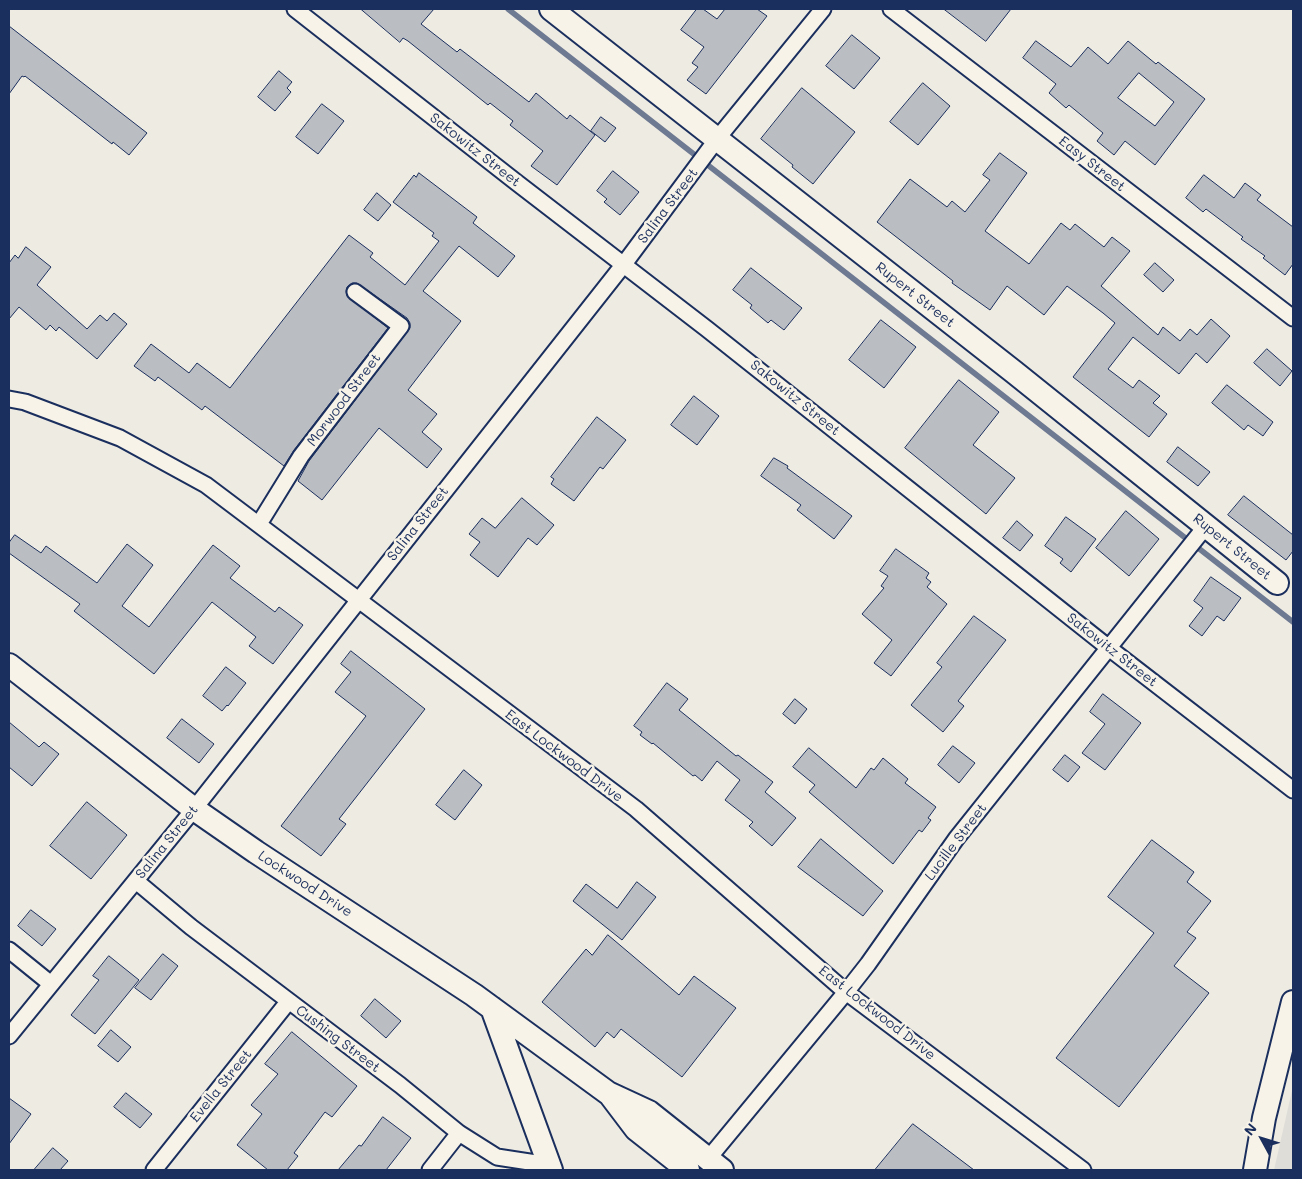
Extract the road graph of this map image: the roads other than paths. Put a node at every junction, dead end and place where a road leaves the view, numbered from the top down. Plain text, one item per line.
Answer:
1 (295, 9) edge
2 (550, 9) edge
3 (823, 9) edge
4 (891, 9) edge
5 (714, 144) junction
6 (624, 264) junction
7 (354, 292) dead end
8 (1293, 318) edge
9 (9, 399) edge
10 (259, 524) junction
11 (1202, 532) junction
12 (1277, 583) dead end
13 (358, 600) junction
14 (1109, 648) junction
15 (9, 665) edge
16 (1293, 790) edge
17 (194, 810) junction
18 (136, 881) junction
19 (9, 950) edge
20 (51, 984) junction
21 (846, 992) junction
22 (288, 1002) junction
23 (1293, 1002) edge
24 (492, 1008) junction
25 (9, 1036) edge
26 (608, 1093) junction
27 (1264, 1118) junction
28 (459, 1133) junction
29 (715, 1165) edge
30 (550, 1168) edge
31 (154, 1170) edge
32 (430, 1170) edge
33 (688, 1170) edge
34 (1083, 1170) edge
35 (1244, 1170) edge
36 (1255, 1170) edge

1 - 6 street, Sakowitz Street
2 - 5 main road, Rupert Street
3 - 5 street, Salina Street
4 - 8 street, Easy Street
5 - 6 street, Salina Street
5 - 11 main road, Rupert Street
6 - 13 street, Salina Street
6 - 14 street, Sakowitz Street
7 - 10 street, Morwood Street
9 - 10 street, East Lockwood Drive
10 - 13 street, East Lockwood Drive
11 - 12 main road, Rupert Street
11 - 14 street, Lucille Street
13 - 17 street, Salina Street
13 - 21 street, East Lockwood Drive
14 - 16 street, Sakowitz Street
14 - 21 street, Lucille Street
15 - 17 main road, Lockwood Drive
17 - 18 street, Salina Street
17 - 24 main road, Lockwood Drive
18 - 20 street, Salina Street
18 - 22 street, Cushing Street
19 - 20 street
20 - 25 street, Salina Street
21 - 29 street, Lucille Street
21 - 34 street, East Lockwood Drive
22 - 28 street, Cushing Street
22 - 31 street, Evella Street
23 - 27 main road
24 - 26 main road, Lockwood Drive
24 - 30 main road
26 - 29 main road, Lockwood Drive
26 - 33 main road, Lockwood Drive
27 - 35 main road
27 - 36 main road
28 - 30 street, Cushing Street
28 - 32 street

